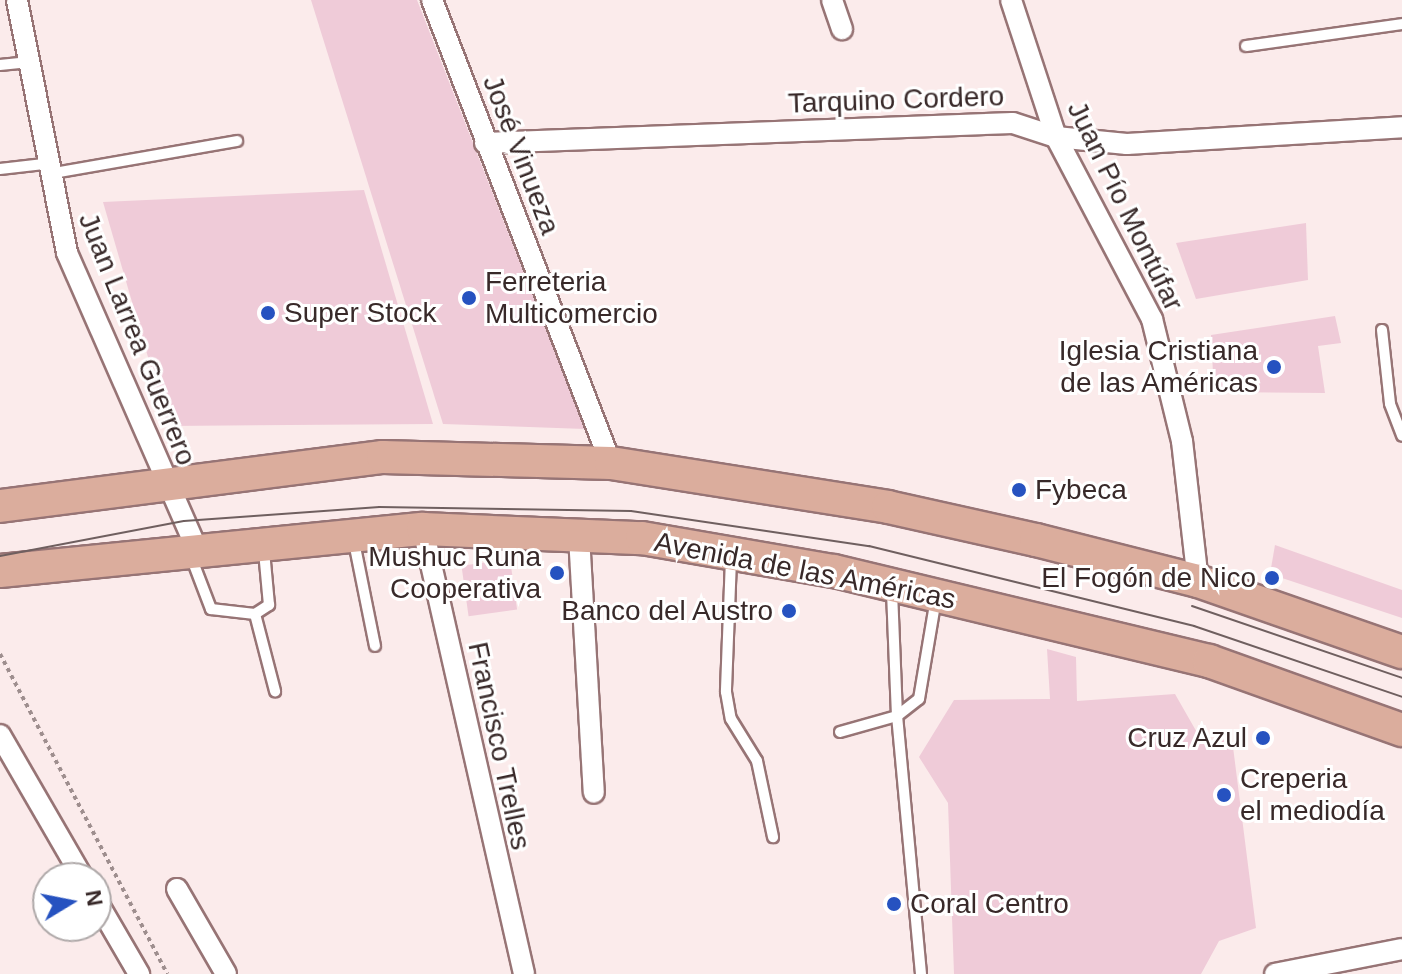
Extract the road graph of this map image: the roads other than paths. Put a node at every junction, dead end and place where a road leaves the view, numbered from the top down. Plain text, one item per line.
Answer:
1 (17, 0) edge
2 (432, 0) edge
3 (832, 0) edge
4 (1011, 0) edge
5 (1402, 24) edge
6 (842, 29) dead end
7 (1246, 46) dead end
8 (27, 62) junction
9 (0, 65) edge
10 (1402, 127) edge
11 (1056, 137) junction
12 (237, 141) dead end
13 (485, 143) junction
14 (0, 169) edge
15 (45, 169) junction
16 (1382, 330) dead end
17 (1402, 436) edge
18 (611, 463) junction
19 (165, 481) junction
20 (0, 506) edge
21 (423, 529) junction
22 (353, 536) junction
23 (579, 536) junction
24 (263, 545) junction
25 (194, 552) junction
26 (732, 553) junction
27 (0, 571) edge
28 (1198, 581) junction
29 (892, 587) junction
30 (937, 595) junction
31 (255, 614) junction
32 (375, 646) dead end
33 (1402, 652) edge
34 (275, 691) dead end
35 (897, 716) junction
36 (1402, 730) edge
37 (840, 732) dead end
38 (0, 735) edge
39 (594, 793) dead end
40 (773, 837) dead end
41 (74, 862) edge
42 (177, 889) dead end
43 (112, 928) edge
44 (1402, 949) edge
45 (139, 974) edge
46 (226, 974) edge
47 (524, 974) edge
48 (921, 974) edge
49 (1275, 974) edge

1 - 8 street, Juan Larrea Guerrero
2 - 13 street, José Vinueza
3 - 6 street
4 - 11 street, Juan Pío Montúfar
5 - 7 lane
8 - 9 lane
8 - 15 street, Juan Larrea Guerrero
10 - 11 street, Tarquino Cordero
11 - 13 street, Tarquino Cordero
11 - 28 street, Juan Pío Montúfar
12 - 15 lane
13 - 18 street, José Vinueza
14 - 15 lane
15 - 19 street, Juan Larrea Guerrero
16 - 17 lane
18 - 19 main road
18 - 28 main road
19 - 20 main road
19 - 25 street, Juan Larrea Guerrero
21 - 22 main road, Avenida de las Américas
21 - 23 main road, Avenida de las Américas
21 - 47 street, Francisco Trelles
22 - 24 main road, Avenida de las Américas
22 - 32 lane
23 - 26 main road, Avenida de las Américas
23 - 39 street
24 - 25 main road, Avenida de las Américas
24 - 31 lane
25 - 27 main road, Avenida de las Américas
25 - 31 lane
26 - 29 main road, Avenida de las Américas
26 - 40 lane
28 - 33 main road
29 - 30 main road, Avenida de las Américas
29 - 35 lane
30 - 35 lane
30 - 36 main road, Avenida de las Américas
31 - 34 lane
35 - 37 lane
35 - 48 lane
38 - 41 street
42 - 46 street
43 - 45 street
44 - 49 street

